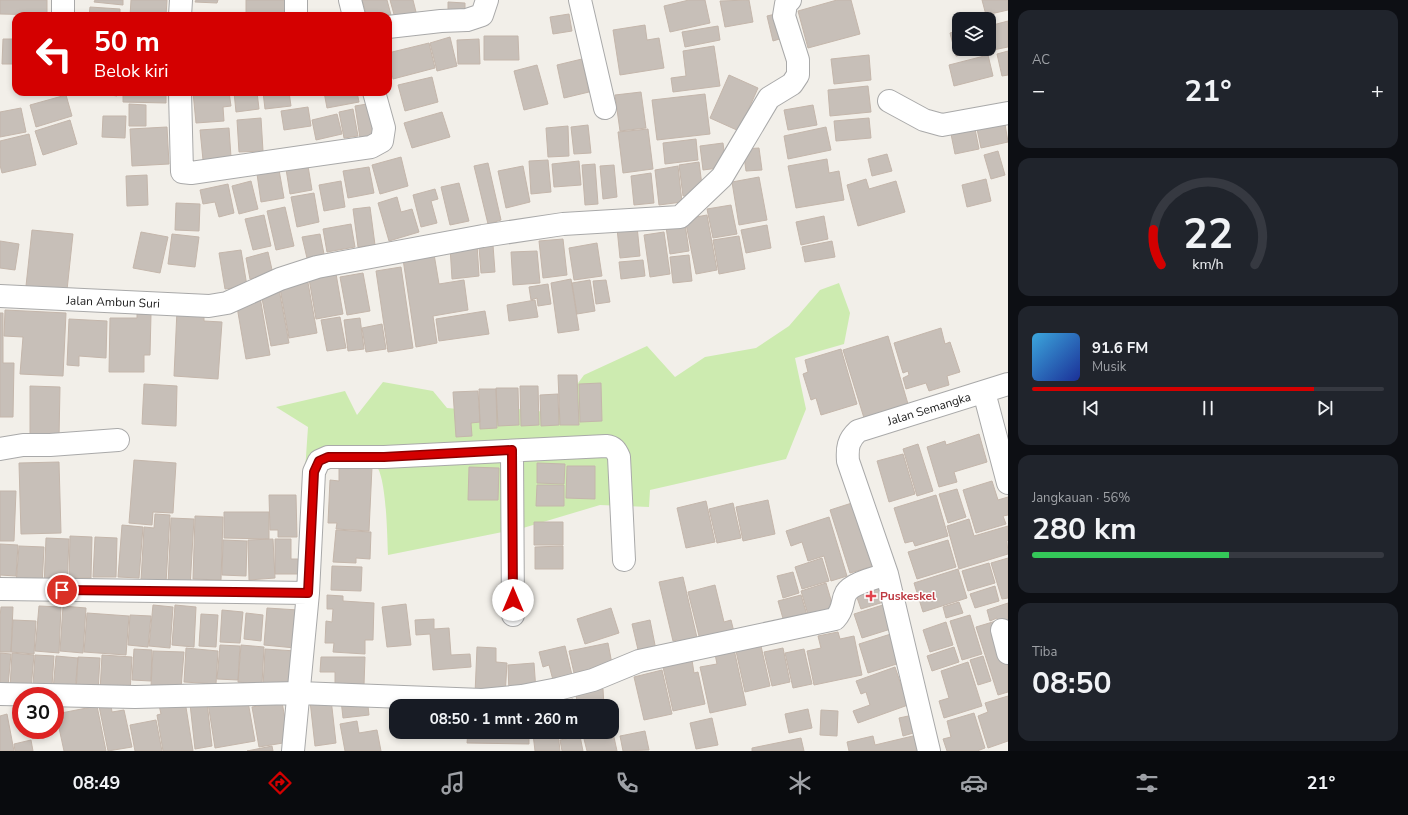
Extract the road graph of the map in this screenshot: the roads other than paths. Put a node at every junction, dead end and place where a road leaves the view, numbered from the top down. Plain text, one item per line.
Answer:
1 (63, 0) edge
2 (181, 0) edge
3 (296, 0) edge
4 (350, 0) edge
5 (487, 0) edge
6 (580, 0) edge
7 (790, 0) edge
8 (63, 12) edge
9 (180, 12) edge
10 (296, 12) edge
11 (353, 12) edge
12 (392, 27) edge
13 (180, 96) edge
14 (375, 96) edge
15 (889, 101) dead end
16 (604, 108) dead end
17 (1008, 113) edge
18 (0, 296) edge
19 (1008, 384) edge
20 (984, 392) junction
21 (118, 440) dead end
22 (0, 449) edge
23 (512, 450) junction
24 (1008, 483) edge
25 (624, 560) dead end
26 (886, 574) junction
27 (0, 589) edge
28 (308, 593) junction
29 (513, 615) dead end
30 (1002, 630) dead end
31 (1008, 653) edge
32 (298, 693) junction
33 (0, 694) edge
34 (293, 751) edge
35 (929, 751) edge

1 - 8 street
2 - 9 street
3 - 10 street
4 - 11 street
5 - 12 street
6 - 16 street
7 - 18 street, Jalan Ambun Suri
13 - 14 street
15 - 17 street
19 - 20 street, Jalan Semangka
20 - 24 street
20 - 26 street, Jalan Semangka
21 - 22 street
23 - 25 street
23 - 28 street
23 - 29 street
26 - 32 street
26 - 35 street
27 - 28 street
28 - 32 street
30 - 31 street
32 - 33 street
32 - 34 street

